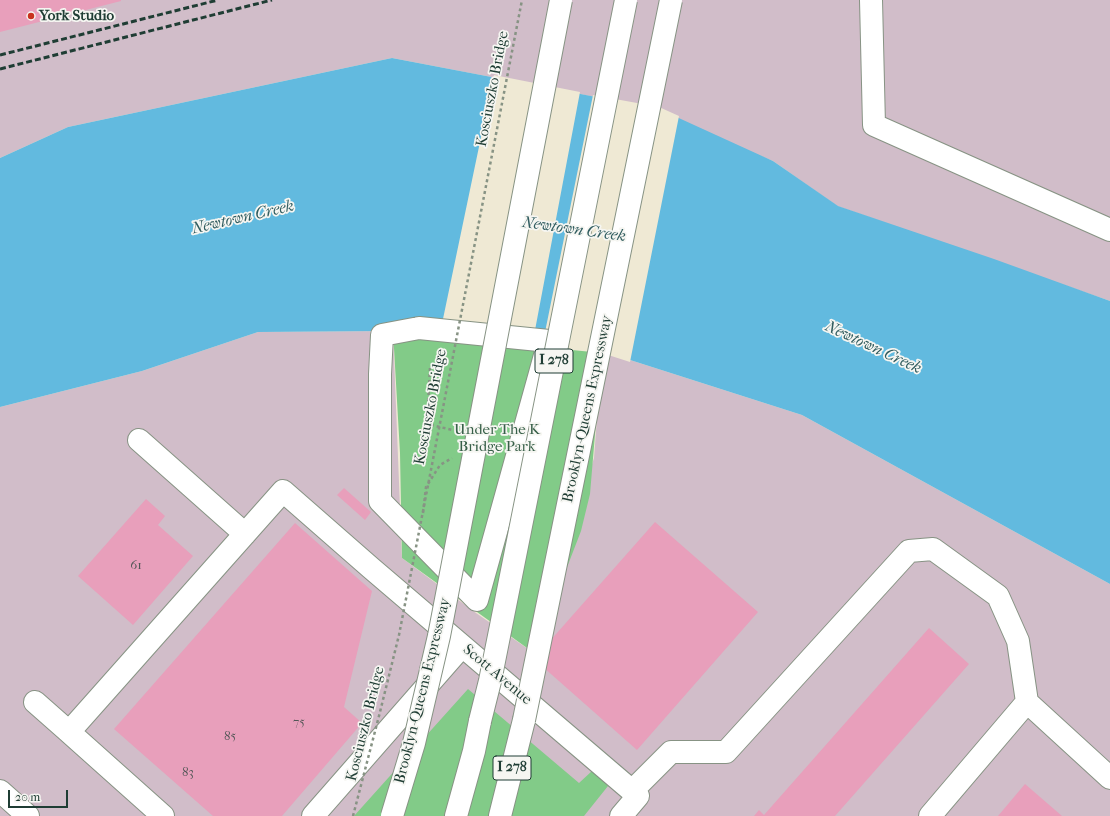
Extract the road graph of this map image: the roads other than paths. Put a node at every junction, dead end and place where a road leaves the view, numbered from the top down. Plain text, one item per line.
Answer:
1 (561, 0) edge
2 (626, 0) edge
3 (671, 0) edge
4 (871, 0) edge
5 (1110, 230) edge
6 (382, 335) joint
7 (139, 440) dead end
8 (245, 534) junction
9 (462, 646) junction
10 (35, 702) dead end
11 (1027, 702) junction
12 (69, 732) junction
13 (1110, 778) edge
14 (0, 791) edge
15 (635, 793) junction
16 (28, 816) edge
17 (163, 816) edge
18 (313, 816) edge
19 (392, 816) edge
20 (456, 816) edge
21 (500, 816) edge
22 (620, 816) edge
23 (930, 816) edge

1 - 19 main road, Brooklyn-Queens Expressway, bridge
2 - 20 main road, I 278, bridge
3 - 21 main road, Brooklyn-Queens Expressway / I 278, bridge
4 - 5 main road
6 - 6 main road
7 - 8 main road
8 - 9 main road, Scott Avenue
8 - 12 main road
9 - 15 main road, Scott Avenue
9 - 18 main road
10 - 12 main road
11 - 13 main road
11 - 15 main road
11 - 23 main road
12 - 17 main road
14 - 16 main road
15 - 22 main road

